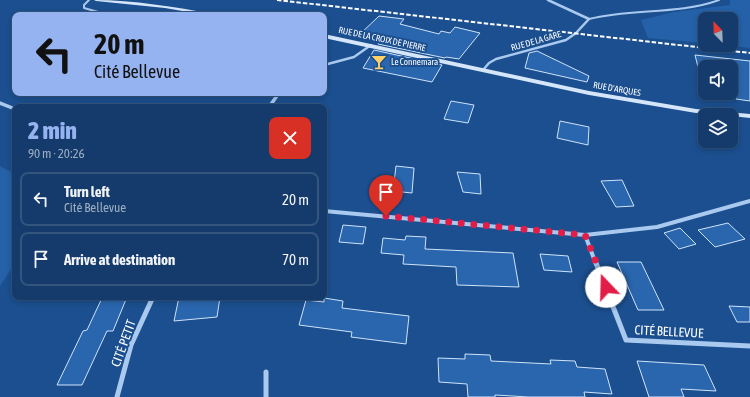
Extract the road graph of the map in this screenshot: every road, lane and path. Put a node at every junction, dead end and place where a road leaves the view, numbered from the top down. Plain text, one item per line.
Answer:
1 (89, 0) edge
2 (96, 0) edge
3 (548, 0) edge
4 (719, 0) edge
5 (100, 12) edge
6 (196, 12) edge
7 (589, 19) junction
8 (327, 37) edge
9 (370, 45) junction
10 (327, 64) edge
11 (483, 70) junction
12 (278, 96) edge
13 (0, 103) edge
14 (271, 104) edge
15 (12, 108) edge
16 (750, 116) edge
17 (750, 201) edge
18 (327, 210) edge
19 (585, 235) junction
20 (152, 300) edge
21 (750, 346) edge
22 (266, 372) dead end
23 (117, 397) edge
24 (266, 397) edge

1 - 5 lane
2 - 6 main road
3 - 7 street
4 - 7 lane
7 - 11 street, RUE DE LA GARE
8 - 9 main road, RUE DE LA CROIX DE PIERRE
9 - 10 street
9 - 11 main road, RUE DE LA CROIX DE PIERRE
11 - 16 main road, RUE D'ARQUES
12 - 14 street
13 - 15 street
17 - 19 street
18 - 19 street
19 - 21 street, CITÉ BELLEVUE
20 - 23 street, CITÉ PETIT
22 - 24 street

